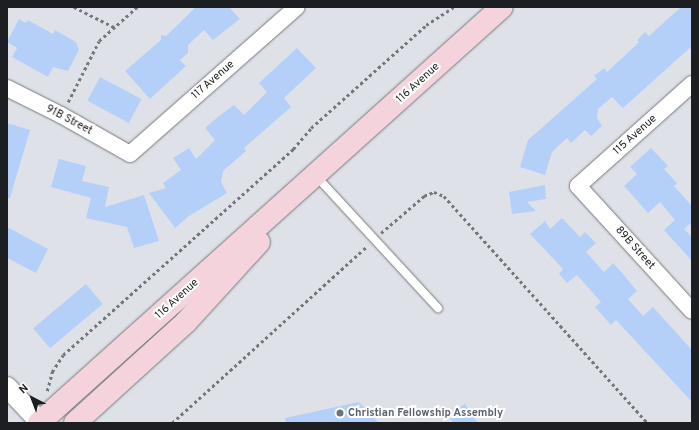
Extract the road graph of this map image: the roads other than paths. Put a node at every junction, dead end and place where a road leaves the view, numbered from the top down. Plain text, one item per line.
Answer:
1 (297, 7) edge
2 (502, 7) edge
3 (692, 84) edge
4 (7, 88) edge
5 (130, 154) joint
6 (316, 176) junction
7 (578, 186) joint
8 (438, 308) dead end
9 (692, 311) edge
10 (7, 387) edge
11 (41, 423) edge
12 (75, 423) edge

1 - 5 street, 117 Avenue
2 - 6 main road, 116 Avenue
3 - 7 street, 115 Avenue
4 - 5 street, 91B Street
6 - 8 lane
6 - 11 main road, 116 Avenue
6 - 12 main road, 116 Avenue
7 - 9 street, 89B Street
10 - 11 street

